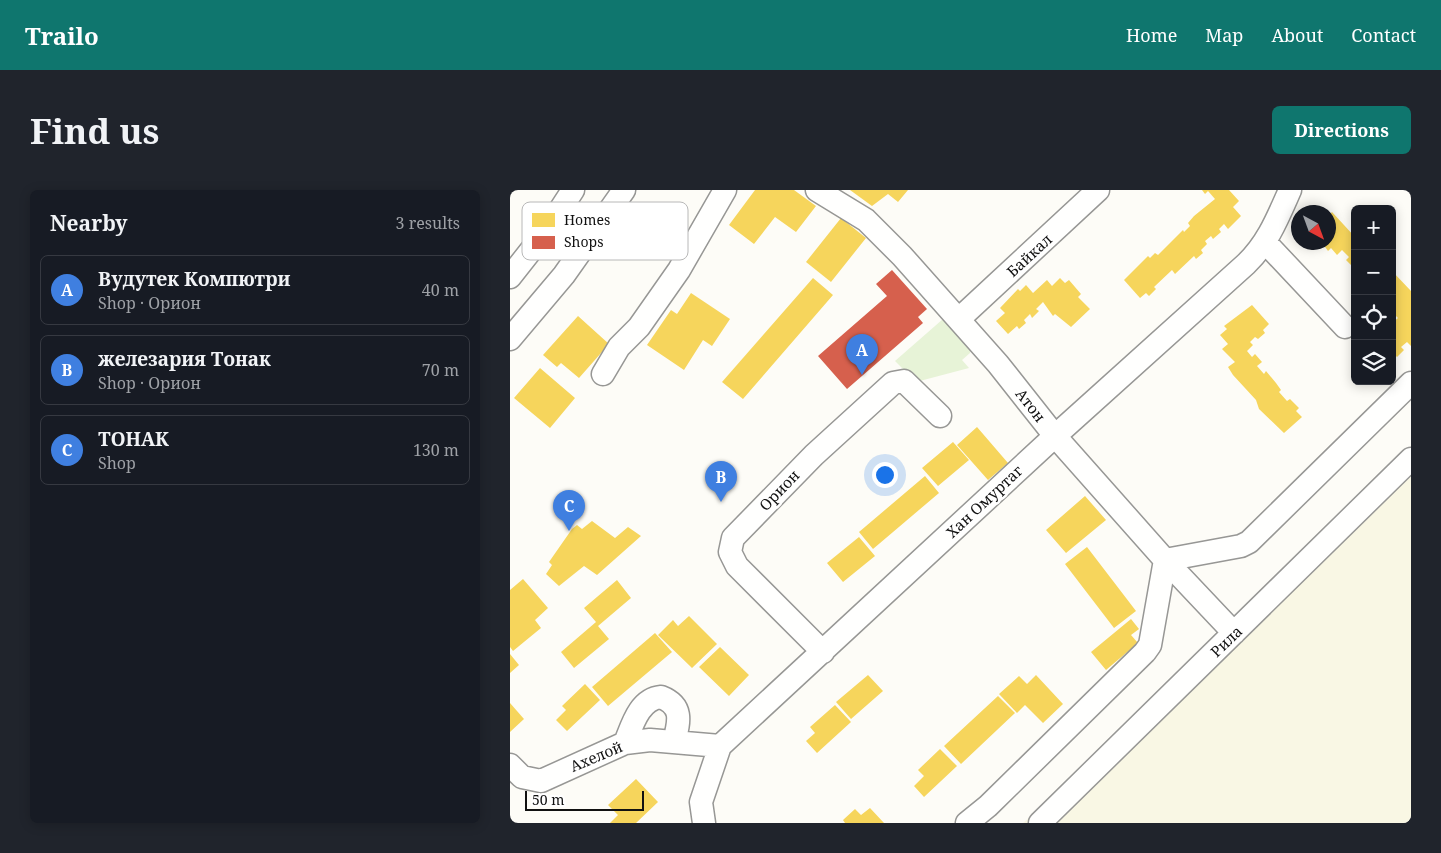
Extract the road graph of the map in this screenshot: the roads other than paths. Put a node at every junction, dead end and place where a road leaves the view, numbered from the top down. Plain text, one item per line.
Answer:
1 (573, 190) edge
2 (624, 190) edge
3 (725, 190) edge
4 (817, 190) edge
5 (1098, 190) edge
6 (1290, 190) edge
7 (565, 202) edge
8 (616, 202) edge
9 (1265, 242) junction
10 (688, 254) edge
11 (523, 260) edge
12 (575, 260) edge
13 (685, 260) edge
14 (510, 277) edge
15 (960, 319) junction
16 (1345, 327) dead end
17 (510, 339) edge
18 (603, 374) dead end
19 (1411, 384) edge
20 (940, 416) dead end
21 (1055, 436) junction
22 (1411, 459) edge
23 (1165, 560) junction
24 (1234, 633) junction
25 (823, 652) junction
26 (674, 742) junction
27 (625, 743) junction
28 (720, 746) junction
29 (510, 764) edge
30 (704, 823) edge
31 (967, 823) edge
32 (1040, 823) edge

1 - 7 street
2 - 8 street
3 - 10 street
4 - 15 street, Атон
5 - 15 street, Байкал
6 - 9 street, Хан Омуртаг
9 - 16 street
9 - 21 street, Хан Омуртаг
11 - 14 street
12 - 17 street
13 - 18 street
15 - 21 street, Атон
19 - 23 street
20 - 25 street, Орион
21 - 23 street, Атон
21 - 25 street, Хан Омуртаг
22 - 24 street, Рила
23 - 24 street, Атон
23 - 31 street
24 - 32 street, Рила
25 - 28 street, Хан Омуртаг
26 - 27 street, Ахелой
26 - 27 street
26 - 28 street, Ахелой
27 - 29 street, Ахелой
28 - 30 street, Хан Омуртаг

